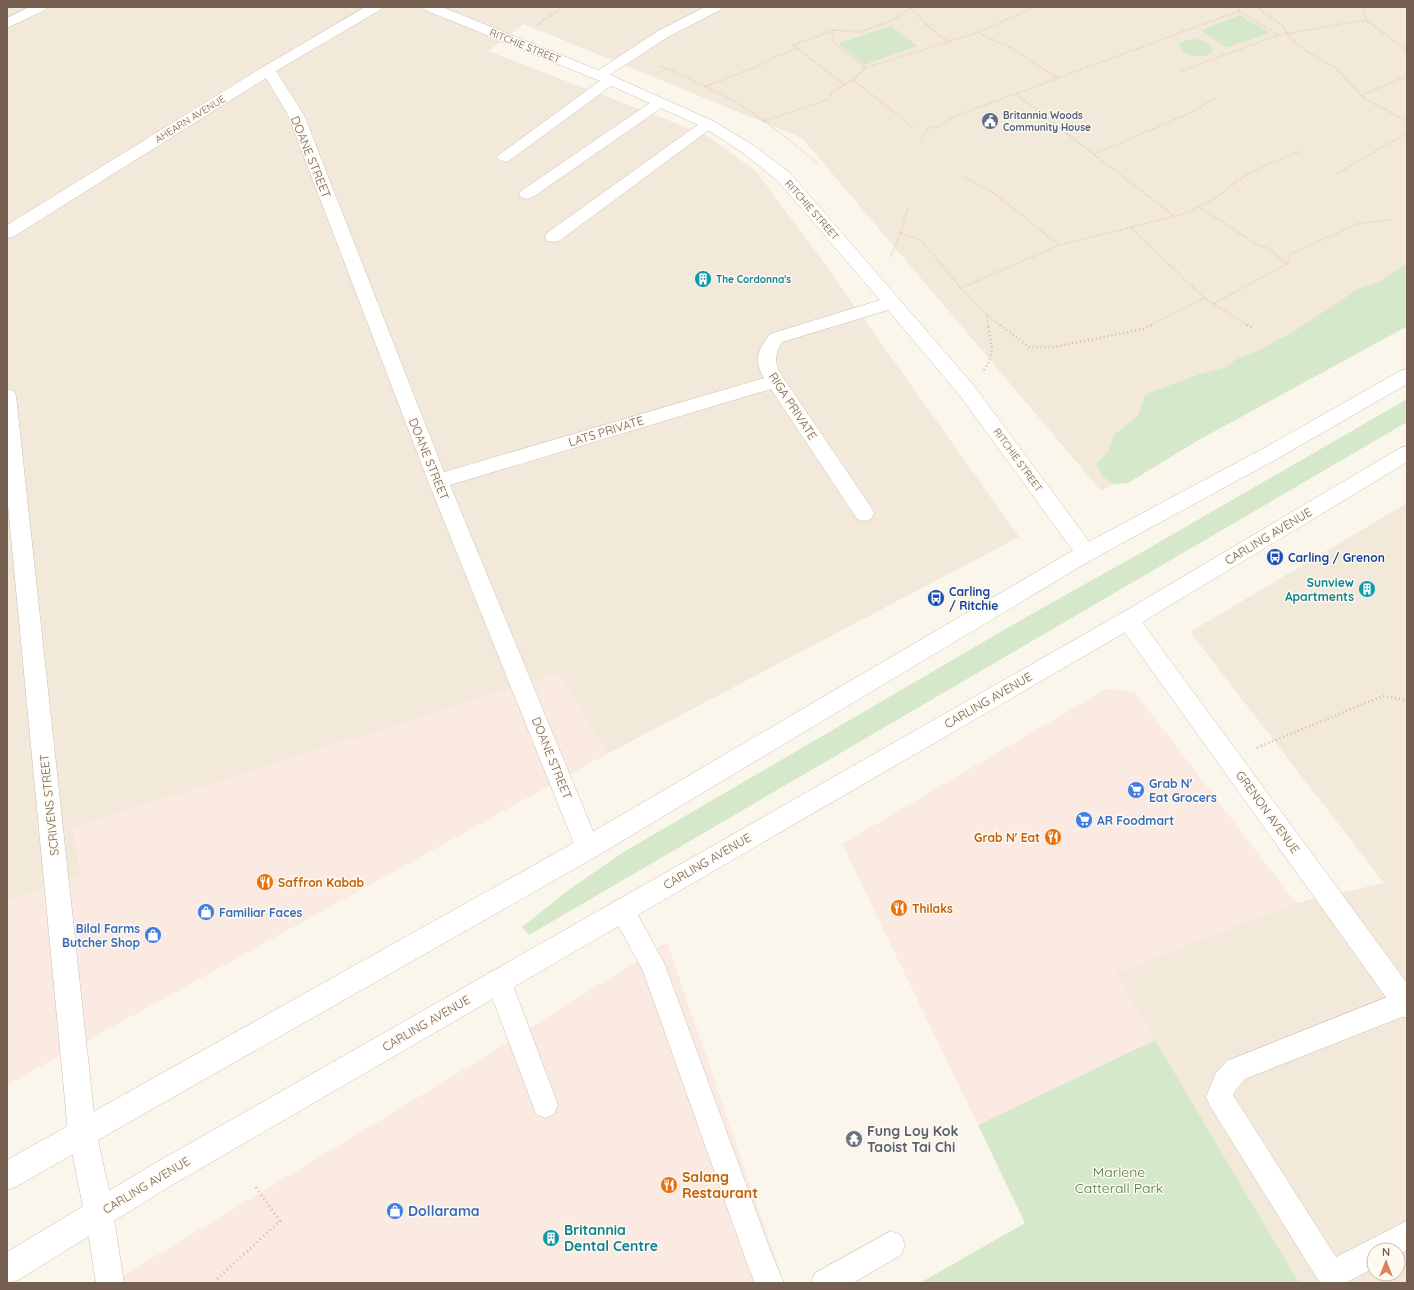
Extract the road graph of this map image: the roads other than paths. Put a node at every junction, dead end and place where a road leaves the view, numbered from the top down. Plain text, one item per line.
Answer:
1 (40, 7) edge
2 (375, 7) edge
3 (430, 7) edge
4 (714, 7) edge
5 (7, 24) edge
6 (268, 70) junction
7 (604, 78) junction
8 (659, 103) junction
9 (708, 124) junction
10 (505, 157) dead end
11 (527, 194) dead end
12 (7, 233) edge
13 (553, 237) dead end
14 (892, 303) junction
15 (1407, 376) edge
16 (775, 381) junction
17 (8, 403) edge
18 (1407, 453) edge
19 (438, 481) junction
20 (864, 513) dead end
21 (1086, 553) junction
22 (1128, 620) junction
23 (588, 848) junction
24 (622, 910) junction
25 (499, 981) junction
26 (1406, 1004) edge
27 (545, 1105) dead end
28 (82, 1132) junction
29 (7, 1176) edge
30 (99, 1212) junction
31 (1407, 1235) edge
32 (1394, 1242) edge
33 (891, 1245) dead end
34 (1366, 1257) edge
35 (7, 1269) edge
36 (110, 1283) edge
37 (770, 1283) edge
38 (825, 1283) edge

1 - 5 street
2 - 6 street, AHEARN AVENUE
3 - 7 street, RITCHIE STREET
4 - 7 lane
6 - 12 street, AHEARN AVENUE
6 - 19 street, DOANE STREET
7 - 8 street, RITCHIE STREET
7 - 10 lane
8 - 9 street, RITCHIE STREET
8 - 11 lane
9 - 13 lane
9 - 14 street, RITCHIE STREET
14 - 16 street, RIGA PRIVATE
14 - 21 street, RITCHIE STREET
15 - 21 street
16 - 19 street, LATS PRIVATE
16 - 20 street, RIGA PRIVATE
17 - 28 street, SCRIVENS STREET
18 - 22 street, CARLING AVENUE
19 - 23 street, DOANE STREET
21 - 23 street
22 - 24 street, CARLING AVENUE
22 - 26 street, GRENON AVENUE
23 - 28 street
24 - 25 street, CARLING AVENUE
24 - 37 lane
25 - 27 lane
25 - 30 street, CARLING AVENUE
26 - 34 lane
28 - 29 street
28 - 30 street, SCRIVENS STREET
30 - 35 street, CARLING AVENUE
30 - 36 lane
31 - 32 lane
33 - 38 lane

